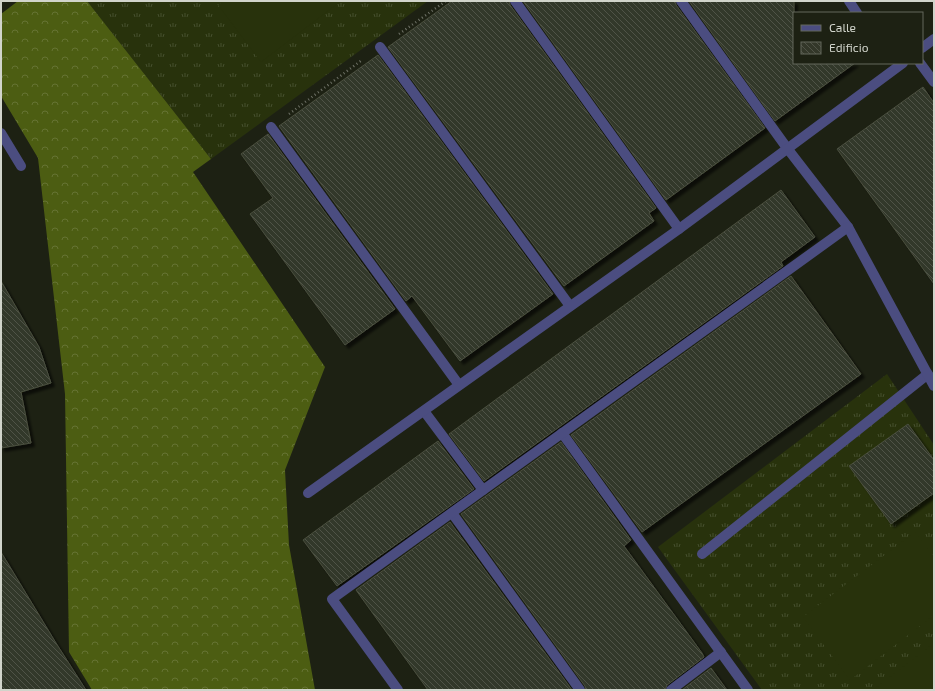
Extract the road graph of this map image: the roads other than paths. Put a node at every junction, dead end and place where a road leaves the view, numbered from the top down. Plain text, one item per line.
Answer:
1 (515, 1) edge
2 (681, 1) edge
3 (849, 1) edge
4 (856, 12) edge
5 (934, 39) edge
6 (380, 47) road end
7 (923, 47) edge
8 (897, 64) edge
9 (921, 64) edge
10 (934, 82) edge
11 (271, 127) road end
12 (1, 133) edge
13 (787, 148) junction
14 (21, 166) dead end
15 (848, 228) junction
16 (679, 229) junction
17 (570, 306) junction
18 (928, 374) junction
19 (459, 385) junction
20 (934, 386) edge
21 (424, 411) junction
22 (562, 433) junction
23 (483, 490) junction
24 (308, 493) dead end
25 (452, 513) junction
26 (702, 554) dead end
27 (721, 652) junction
28 (398, 690) edge
29 (580, 690) edge
30 (671, 690) edge
31 (748, 690) edge

1 - 16 street
2 - 13 street
3 - 4 street
5 - 7 street
6 - 17 street
8 - 13 street
9 - 10 street
11 - 19 street
12 - 14 street
13 - 15 street
13 - 16 street
15 - 18 street
15 - 22 street
16 - 17 street
17 - 19 street
18 - 20 street
18 - 26 street
19 - 21 street
21 - 23 street
21 - 24 street
22 - 23 street
22 - 27 street
23 - 25 street
25 - 28 street
25 - 29 street
27 - 30 street
27 - 31 street

